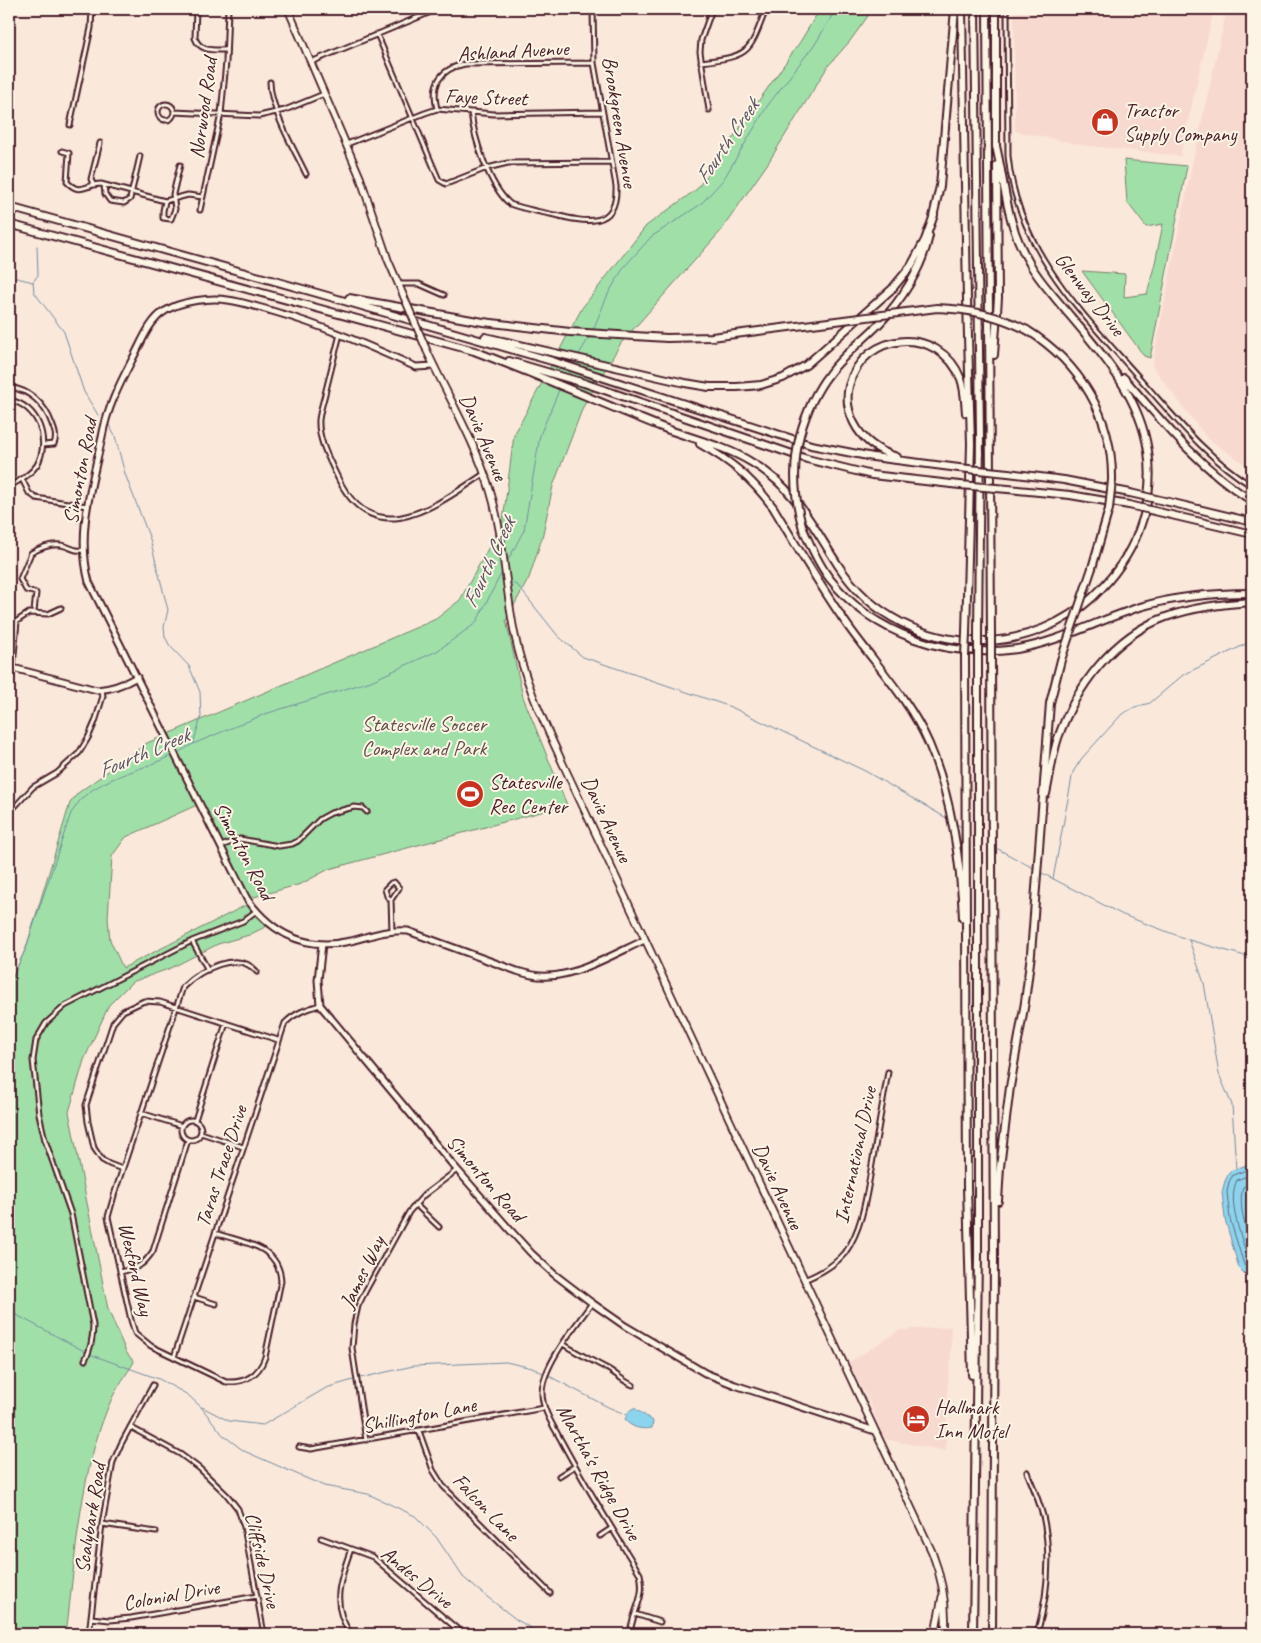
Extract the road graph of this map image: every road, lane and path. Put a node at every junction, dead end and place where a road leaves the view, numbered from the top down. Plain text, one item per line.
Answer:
1 (92, 9) edge
2 (196, 9) edge
3 (228, 9) edge
4 (288, 9) edge
5 (438, 9) edge
6 (593, 9) edge
7 (712, 9) edge
8 (766, 9) edge
9 (955, 9) edge
10 (962, 9) edge
11 (975, 9) edge
12 (987, 9) edge
13 (996, 9) edge
14 (1007, 9) edge
15 (431, 10) edge
16 (377, 34) junction
17 (226, 50) junction
18 (311, 62) junction
19 (701, 62) junction
20 (594, 63) junction
21 (270, 82) dead end
22 (324, 94) junction
23 (437, 110) junction
24 (709, 110) dead end
25 (174, 112) junction
26 (277, 112) junction
27 (471, 112) junction
28 (602, 112) junction
29 (221, 114) junction
30 (413, 118) junction
31 (70, 125) dead end
32 (100, 143) dead end
33 (346, 144) junction
34 (996, 146) junction
35 (62, 151) dead end
36 (140, 156) dead end
37 (611, 162) junction
38 (180, 165) dead end
39 (487, 168) junction
40 (306, 174) dead end
41 (93, 184) junction
42 (104, 185) junction
43 (131, 192) junction
44 (203, 197) junction
45 (174, 200) junction
46 (165, 201) junction
47 (9, 207) edge
48 (200, 210) dead end
49 (934, 215) junction
50 (9, 224) edge
51 (398, 284) junction
52 (317, 293) junction
53 (444, 295) dead end
54 (426, 324) junction
55 (340, 334) junction
56 (1090, 340) junction
57 (474, 351) junction
58 (434, 366) junction
59 (9, 387) edge
60 (9, 400) edge
61 (991, 402) junction
62 (667, 429) junction
63 (43, 444) junction
64 (971, 444) junction
65 (916, 463) junction
66 (484, 474) junction
67 (22, 479) junction
68 (9, 486) edge
69 (1252, 486) edge
70 (1252, 501) edge
71 (87, 506) junction
72 (1252, 522) edge
73 (1252, 534) edge
74 (84, 550) junction
75 (1252, 593) edge
76 (1252, 602) edge
77 (62, 608) dead end
78 (34, 612) junction
79 (11, 667) edge
80 (137, 677) junction
81 (102, 689) junction
82 (367, 812) dead end
83 (9, 813) edge
84 (1041, 822) junction
85 (221, 846) junction
86 (391, 900) junction
87 (256, 911) junction
88 (392, 931) junction
89 (645, 940) junction
90 (192, 942) junction
91 (322, 944) junction
92 (208, 970) junction
93 (257, 972) dead end
94 (320, 1005) junction
95 (175, 1007) junction
96 (226, 1023) junction
97 (278, 1040) junction
98 (966, 1043) junction
99 (888, 1072) dead end
100 (141, 1113) junction
101 (195, 1120) junction
102 (182, 1126) junction
103 (201, 1133) junction
104 (188, 1140) junction
105 (243, 1147) junction
106 (122, 1169) junction
107 (457, 1170) junction
108 (415, 1204) junction
109 (439, 1227) dead end
110 (215, 1234) junction
111 (994, 1258) junction
112 (120, 1272) junction
113 (804, 1280) junction
114 (194, 1297) junction
115 (592, 1303) junction
116 (216, 1304) dead end
117 (564, 1344) junction
118 (174, 1357) junction
119 (86, 1360) dead end
120 (633, 1384) dead end
121 (153, 1385) dead end
122 (544, 1408) junction
123 (130, 1427) junction
124 (419, 1431) junction
125 (875, 1431) junction
126 (366, 1440) junction
127 (300, 1446) dead end
128 (575, 1466) junction
129 (975, 1470) junction
130 (1027, 1472) dead end
131 (559, 1476) dead end
132 (102, 1524) junction
133 (612, 1528) junction
134 (156, 1532) dead end
135 (600, 1536) dead end
136 (321, 1538) dead end
137 (351, 1549) junction
138 (550, 1593) dead end
139 (942, 1595) junction
140 (256, 1596) junction
141 (635, 1614) junction
142 (91, 1618) junction
143 (660, 1622) dead end
144 (89, 1634) edge
145 (264, 1634) edge
146 (351, 1634) edge
147 (463, 1634) edge
148 (630, 1634) edge
149 (935, 1634) edge
150 (945, 1634) edge
151 (973, 1634) edge
152 (992, 1634) edge
153 (1037, 1634) edge

1 - 31 street
2 - 17 street
3 - 17 street, Norwood Road
4 - 18 main road, Davie Avenue
5 - 15 street
6 - 20 street, Brookgreen Avenue
7 - 19 street
8 - 19 street
9 - 49 highway
10 - 64 highway
11 - 129 highway, bridge
12 - 61 highway
13 - 34 highway
14 - 69 street, Glenway Drive
15 - 16 street
16 - 18 street
16 - 30 street
17 - 29 street, Norwood Road
18 - 22 main road, Davie Avenue
19 - 24 street
20 - 23 street, Ashland Avenue
20 - 28 street, Brookgreen Avenue
21 - 26 street
22 - 26 street
22 - 33 main road, Davie Avenue
23 - 27 street, Faye Street
23 - 30 street, Faye Street
25 - 25 street
25 - 29 street
26 - 29 street
26 - 40 street
27 - 28 street, Faye Street
27 - 39 street, Brookgreen Avenue
28 - 37 street, Brookgreen Avenue
29 - 44 street, Norwood Road
30 - 33 street, Faye Street
30 - 39 street
32 - 41 street
33 - 51 main road, Davie Avenue
34 - 56 highway
34 - 61 highway
35 - 41 street
36 - 43 street
37 - 39 street
37 - 39 street, Brookgreen Avenue
38 - 45 street
41 - 42 street
42 - 43 street
42 - 43 street
43 - 46 street
44 - 45 street
44 - 48 street, Norwood Road
45 - 46 street
45 - 46 street
47 - 52 highway
49 - 54 highway
49 - 75 highway, bridge
50 - 57 highway
51 - 53 street
51 - 58 main road, Davie Avenue, bridge
52 - 54 highway
52 - 84 highway, bridge
54 - 65 highway
55 - 58 street, Simonton Road
55 - 66 street
55 - 71 street, Simonton Road
56 - 62 highway
56 - 70 highway
57 - 62 highway
57 - 73 highway, bridge
58 - 66 main road, Davie Avenue
59 - 63 street
60 - 63 street
61 - 111 highway, bridge
62 - 98 highway
63 - 67 street
64 - 65 highway
64 - 98 highway, bridge
65 - 72 highway, bridge
66 - 89 main road, Davie Avenue
67 - 68 street
67 - 71 street
71 - 74 street, Simonton Road
74 - 78 street
74 - 80 street, Simonton Road
76 - 84 highway
77 - 78 street
78 - 79 street
79 - 81 street
80 - 81 street
80 - 85 street, Simonton Road
81 - 83 street
82 - 85 street
84 - 111 highway
85 - 87 street, Simonton Road
86 - 86 street
86 - 88 street
87 - 90 street
87 - 91 street, Simonton Road
88 - 89 street, Simonton Road
88 - 91 street, Simonton Road
89 - 113 main road, Davie Avenue
90 - 92 street
90 - 119 street
91 - 94 street
92 - 93 street, Wexford Way
92 - 95 street, Wexford Way
94 - 97 street, Taras Trace Drive
94 - 107 street, Simonton Road
95 - 96 street
95 - 100 street, Wexford Way
95 - 106 street
96 - 97 street
96 - 101 street
97 - 105 street, Taras Trace Drive
98 - 129 highway
99 - 113 street, International Drive
100 - 102 street
100 - 106 street, Wexford Way
101 - 102 street
101 - 103 street
102 - 104 street
103 - 104 street
103 - 105 street
104 - 112 street
105 - 110 street, Taras Trace Drive
106 - 112 street, Wexford Way
107 - 108 street, James Way
107 - 115 street, Simonton Road
108 - 109 street
108 - 126 street, James Way
110 - 114 street, Taras Trace Drive
110 - 118 street, Wexford Way
111 - 152 highway
112 - 118 street, Wexford Way
113 - 125 main road, Davie Avenue
114 - 116 street
114 - 118 street, Taras Trace Drive
115 - 117 street, Martha's Ridge Drive
115 - 125 street, Simonton Road
117 - 120 street
117 - 122 street, Martha's Ridge Drive
121 - 123 street, Scalybark Road
122 - 124 street, Shillington Lane
122 - 128 street, Martha's Ridge Drive
123 - 132 street, Scalybark Road
123 - 140 street, Cliffside Drive
124 - 126 street, Shillington Lane
124 - 138 street, Falcon Lane
125 - 139 main road, Davie Avenue
126 - 127 street, Shillington Lane
128 - 131 street
128 - 133 street, Martha's Ridge Drive
129 - 151 highway
130 - 153 street
132 - 134 street
132 - 142 street, Scalybark Road
133 - 135 street
133 - 141 street, Martha's Ridge Drive
136 - 137 street, Andes Drive
137 - 146 street
137 - 147 street, Andes Drive
139 - 149 main road
139 - 150 main road, Davie Avenue
140 - 142 street, Colonial Drive
140 - 145 street, Cliffside Drive
141 - 143 street
141 - 148 street, Martha's Ridge Drive
142 - 144 street, Scalybark Road

